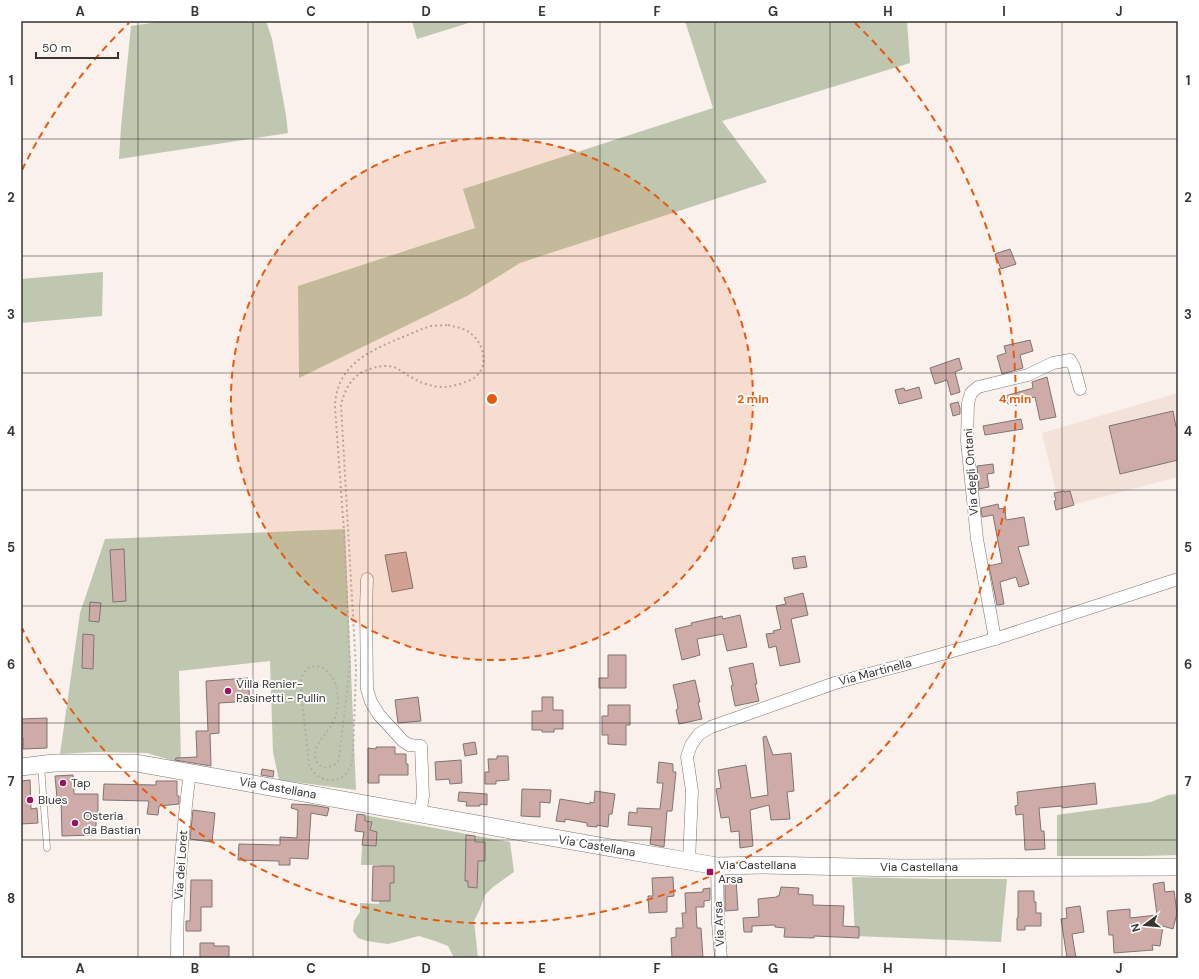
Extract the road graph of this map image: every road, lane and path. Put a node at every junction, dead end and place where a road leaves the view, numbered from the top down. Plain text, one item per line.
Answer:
1 (1080, 389) dead end
2 (367, 579) dead end
3 (1178, 579) edge
4 (995, 639) junction
5 (309, 764) joint
6 (41, 765) junction
7 (21, 767) edge
8 (190, 772) junction
9 (420, 814) junction
10 (47, 848) dead end
11 (689, 862) junction
12 (717, 866) junction
13 (1178, 867) edge
14 (177, 958) edge
15 (721, 958) edge

1 - 4 street, Via degli Ontani
2 - 9 street
3 - 4 street, Via Martinella
4 - 11 street, Via Martinella
5 - 5 path
6 - 7 main road, Via Castellana
6 - 8 main road, Via Castellana
6 - 10 lane
8 - 9 main road, Via Castellana
8 - 14 street, Via dei Loret
9 - 11 main road, Via Castellana
11 - 12 main road, Via Castellana
12 - 13 main road, Via Castellana
12 - 15 street, Via Arsa

